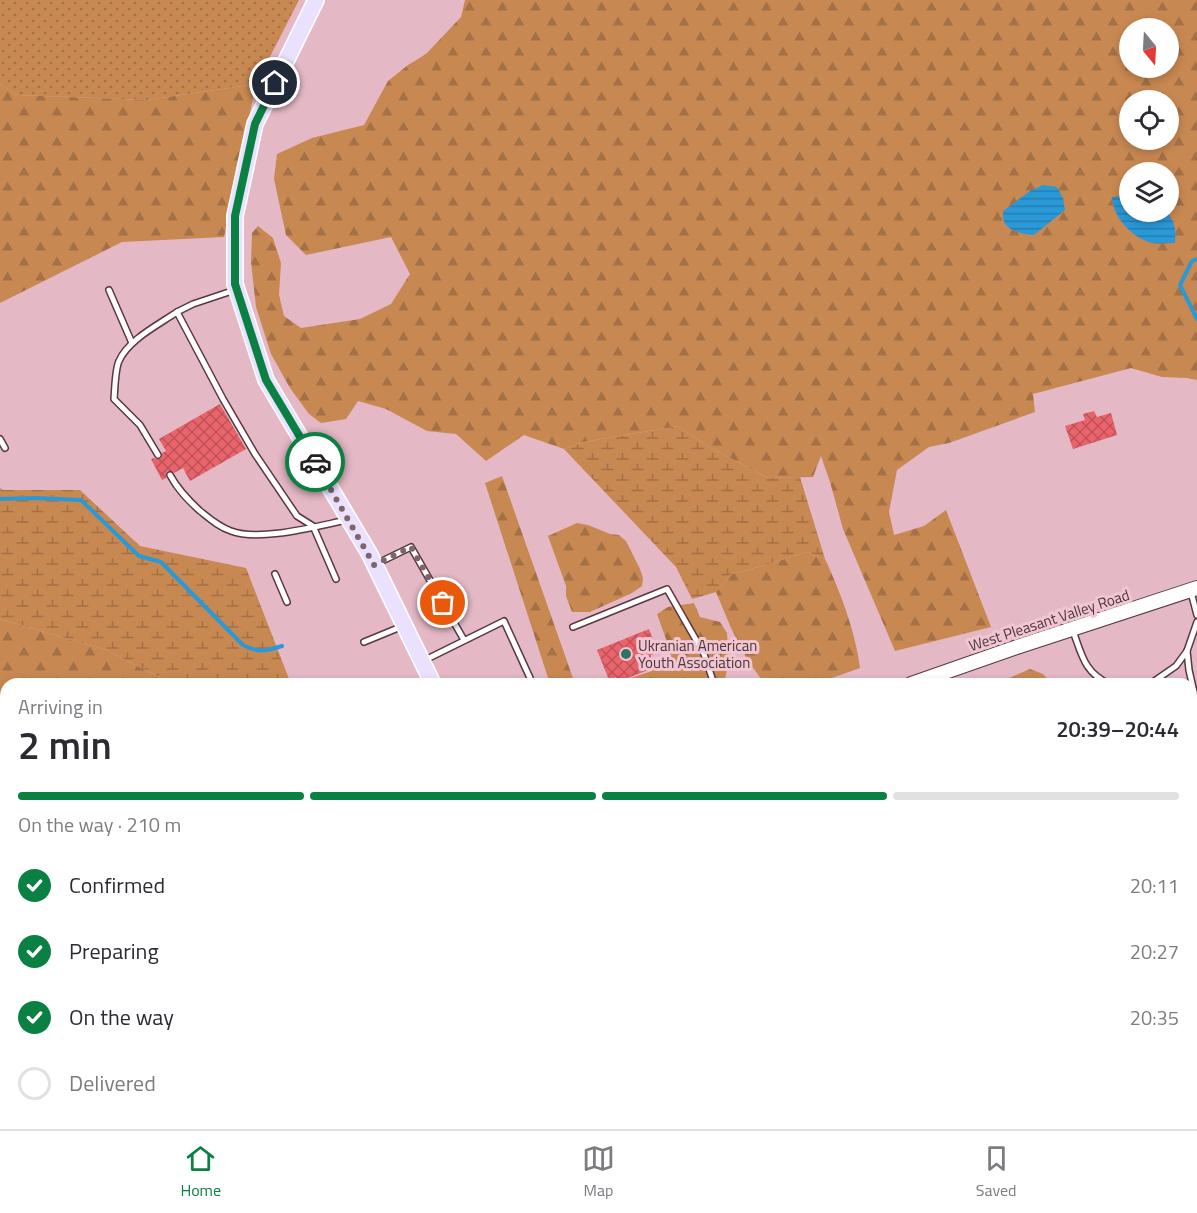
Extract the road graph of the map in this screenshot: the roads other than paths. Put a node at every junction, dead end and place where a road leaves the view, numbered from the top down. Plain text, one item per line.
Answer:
1 (316, 0) edge
2 (109, 290) dead end
3 (237, 290) junction
4 (177, 312) junction
5 (132, 343) junction
6 (0, 439) edge
7 (4, 448) dead end
8 (158, 455) dead end
9 (170, 475) dead end
10 (349, 520) junction
11 (313, 526) junction
12 (374, 565) junction
13 (275, 574) dead end
14 (336, 579) dead end
15 (1194, 589) edge
16 (287, 602) dead end
17 (1197, 615) edge
18 (1197, 622) edge
19 (404, 625) junction
20 (573, 627) dead end
21 (1072, 629) junction
22 (464, 640) junction
23 (364, 642) dead end
24 (1187, 651) junction
25 (422, 661) junction
26 (430, 678) edge
27 (530, 678) edge
28 (712, 678) edge
29 (929, 678) edge
30 (1099, 678) edge
31 (1158, 678) edge
32 (1191, 678) edge

1 - 3 main road
2 - 5 lane
3 - 4 lane
3 - 10 main road
4 - 5 lane
4 - 11 lane
5 - 8 lane
6 - 7 lane
9 - 11 lane
10 - 11 lane
10 - 12 main road
11 - 14 lane
12 - 19 main road
12 - 22 lane
13 - 16 lane
15 - 17 lane
15 - 21 main road, West Pleasant Valley Road
18 - 24 lane
19 - 23 lane
19 - 25 main road
20 - 28 lane
21 - 29 main road, West Pleasant Valley Road
21 - 30 lane
22 - 25 lane
22 - 27 lane
24 - 31 lane
24 - 32 lane
25 - 26 main road

